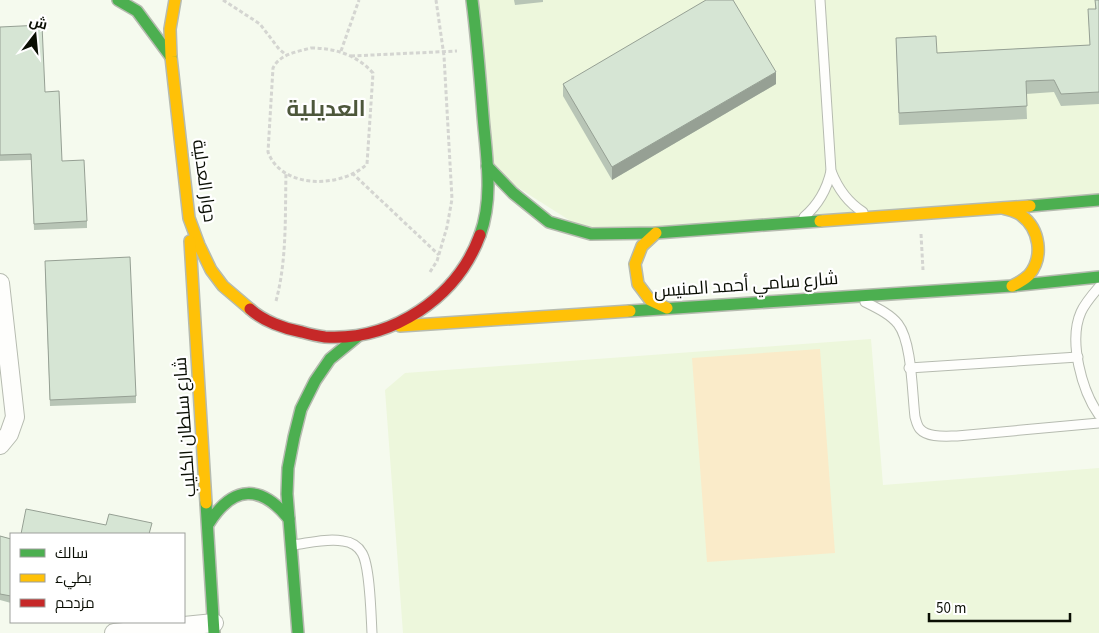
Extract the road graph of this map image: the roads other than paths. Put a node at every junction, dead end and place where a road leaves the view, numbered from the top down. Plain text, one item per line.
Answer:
1 (118, 0) edge
2 (175, 0) edge
3 (472, 0) edge
4 (820, 0) edge
5 (171, 57) junction
6 (487, 166) junction
7 (831, 171) junction
8 (1099, 200) edge
9 (1003, 208) junction
10 (875, 216) junction
11 (189, 218) junction
12 (795, 223) junction
13 (656, 233) junction
14 (1099, 277) edge
15 (0, 283) edge
16 (1012, 286) junction
17 (1099, 287) edge
18 (854, 296) junction
19 (668, 308) junction
20 (395, 326) junction
21 (358, 336) junction
22 (1078, 357) junction
23 (910, 368) junction
24 (1099, 415) edge
25 (1099, 423) edge
26 (0, 445) edge
27 (290, 519) junction
28 (208, 523) junction
29 (292, 545) junction
30 (214, 628) edge
31 (114, 633) edge
32 (298, 633) edge
33 (372, 633) edge

1 - 5 main road
2 - 5 main road, دوار العدلية
3 - 6 main road, دوار العدلية
4 - 7 lane
5 - 11 main road, دوار العدلية
6 - 13 main road
6 - 20 main road, دوار العدلية
7 - 10 lane
7 - 12 lane
8 - 9 main road
9 - 10 main road
9 - 16 main road
10 - 12 main road
11 - 21 main road, دوار العدلية
11 - 28 main road, شارع سلطان الكليب
12 - 13 main road
13 - 19 main road
14 - 16 main road, شارع سامي أحمد المنيس
15 - 26 street
16 - 18 main road, شارع سامي أحمد المنيس
17 - 22 lane
18 - 19 main road, شارع سامي أحمد المنيس
18 - 23 lane
19 - 20 main road, شارع سامي أحمد المنيس
20 - 21 main road, دوار العدلية
21 - 27 main road
22 - 23 lane
22 - 24 lane
23 - 25 lane
27 - 28 main road
27 - 29 main road
28 - 30 main road, شارع سلطان الكليب
29 - 32 main road
29 - 33 lane
30 - 31 street

